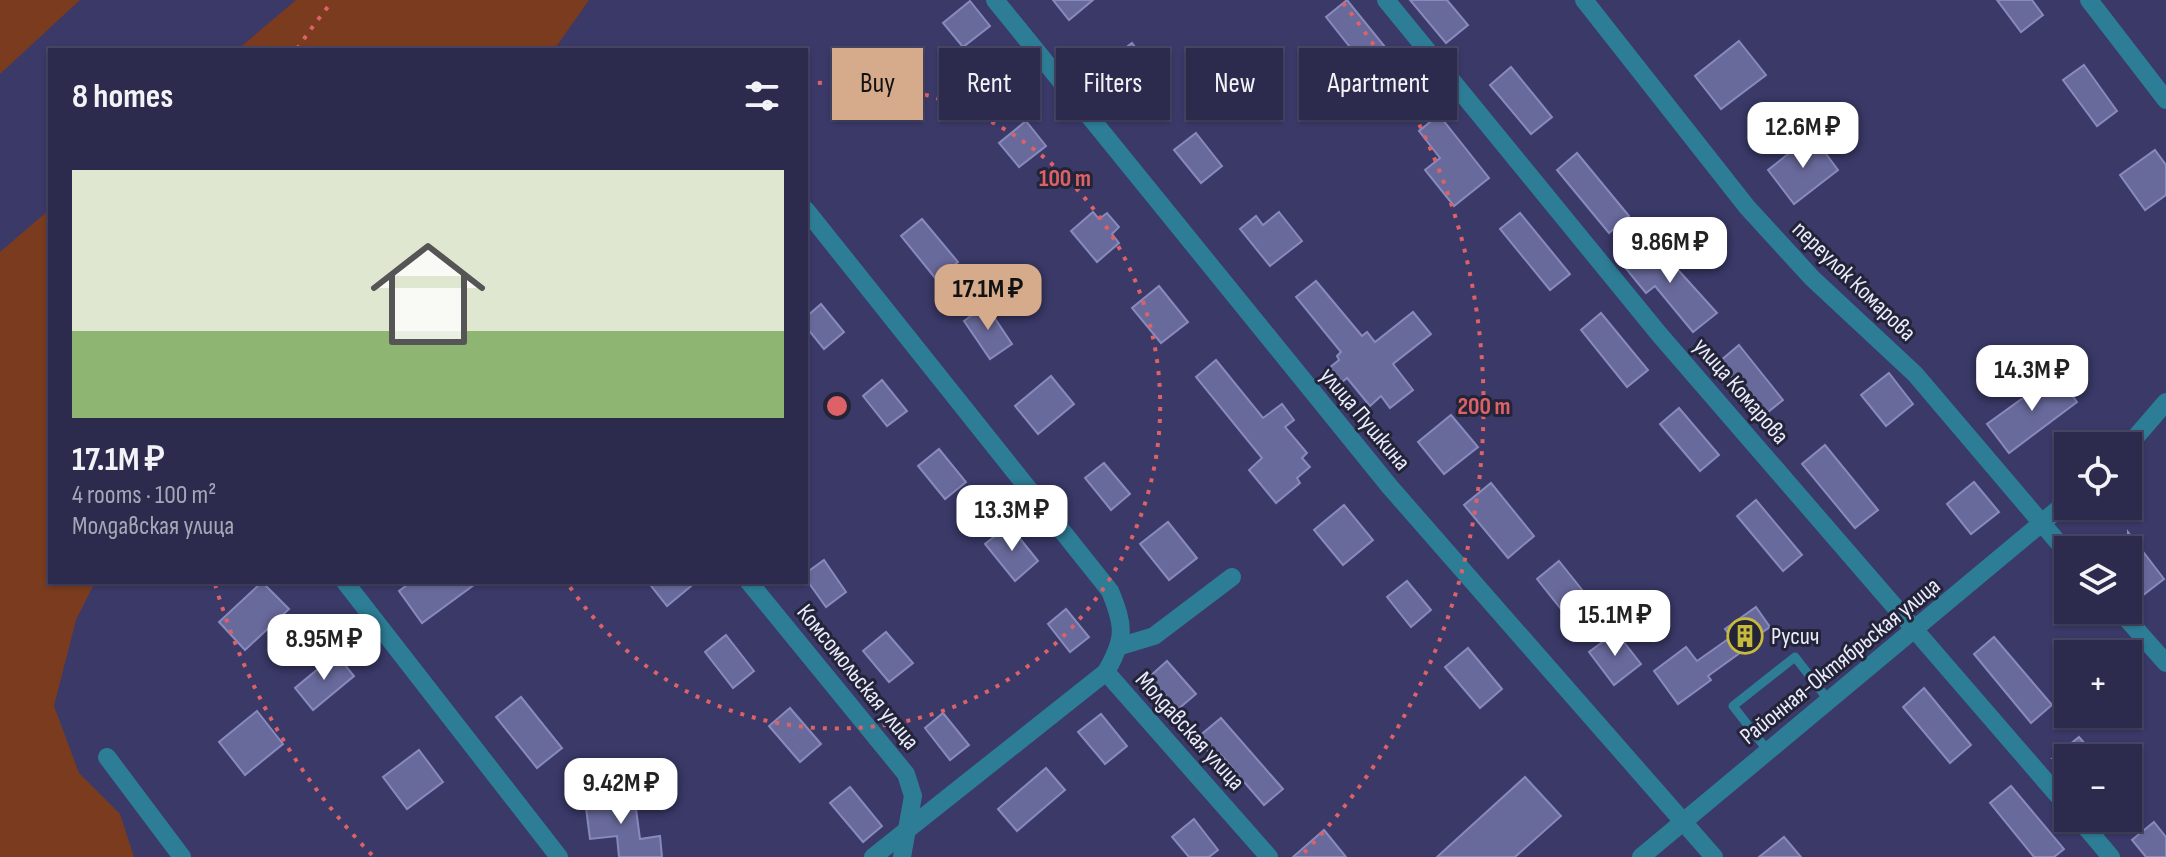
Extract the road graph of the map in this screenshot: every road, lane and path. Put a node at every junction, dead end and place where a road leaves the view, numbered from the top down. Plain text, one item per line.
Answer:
1 (995, 0) edge
2 (1386, 0) edge
3 (1584, 0) edge
4 (2089, 0) edge
5 (2166, 100) edge
6 (808, 213) edge
7 (2166, 402) edge
8 (2140, 432) edge
9 (2054, 514) edge
10 (2042, 525) junction
11 (2054, 538) edge
12 (1232, 577) dead end
13 (347, 584) edge
14 (751, 584) edge
15 (2131, 624) edge
16 (1918, 630) junction
17 (1121, 646) junction
18 (2166, 663) edge
19 (1106, 672) junction
20 (1829, 701) junction
21 (1768, 751) junction
22 (107, 757) dead end
23 (2054, 790) edge
24 (913, 796) junction
25 (950, 799) junction
26 (1683, 822) junction
27 (907, 830) junction
28 (2090, 832) edge
29 (182, 857) edge
30 (559, 857) edge
31 (873, 857) edge
32 (902, 857) edge
33 (1269, 857) edge
34 (1641, 857) edge
35 (1714, 857) edge
36 (2111, 857) edge

1 - 26 street, улица Пушкина
2 - 16 street, улица Комарова
3 - 10 street, переулок Комарова
4 - 5 street
6 - 17 street, Молдавская улица
7 - 8 street
9 - 10 street, Районная-Октябрьская улица
10 - 11 street, переулок Комарова
10 - 16 street, Районная-Октябрьская улица
12 - 17 street
13 - 30 street
14 - 24 street, Комсомольская улица
15 - 18 street
16 - 20 street, Районная-Октябрьская улица
16 - 23 street, улица Комарова
17 - 19 street, Молдавская улица
19 - 25 street
19 - 33 street, Молдавская улица
20 - 21 street, Районная-Октябрьская улица
20 - 21 lane
21 - 26 street, Районная-Октябрьская улица
22 - 29 street
24 - 25 street
24 - 27 street
25 - 27 street
26 - 34 street, Районная-Октябрьская улица
26 - 35 street, улица Пушкина
27 - 31 street
27 - 32 street
28 - 36 street

